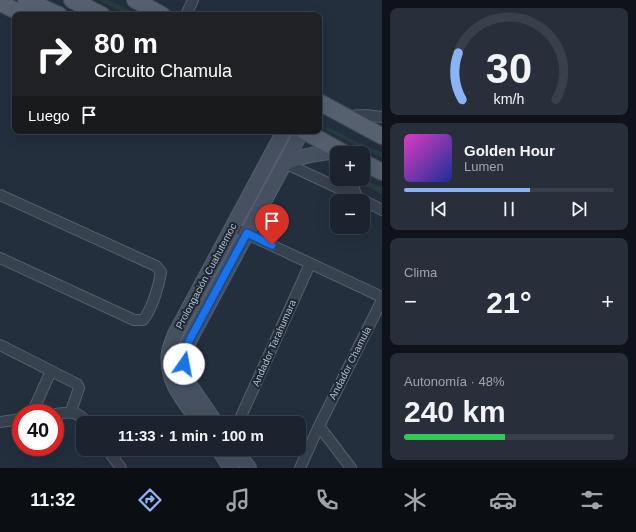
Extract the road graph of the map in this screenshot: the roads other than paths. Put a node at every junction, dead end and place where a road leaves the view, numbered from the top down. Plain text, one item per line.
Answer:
1 (26, 0) edge
2 (72, 0) edge
3 (135, 0) edge
4 (193, 0) edge
5 (0, 3) edge
6 (20, 12) edge
7 (52, 12) edge
8 (96, 12) edge
9 (157, 12) edge
10 (187, 12) edge
11 (322, 104) edge
12 (344, 117) junction
13 (382, 117) edge
14 (282, 134) edge
15 (301, 134) edge
16 (309, 134) edge
17 (382, 136) edge
18 (331, 146) edge
19 (330, 153) edge
20 (285, 163) junction
21 (370, 166) edge
22 (382, 172) edge
23 (351, 194) edge
24 (0, 195) edge
25 (370, 204) edge
26 (382, 210) edge
27 (233, 228) junction
28 (247, 233) junction
29 (0, 258) edge
30 (310, 264) junction
31 (382, 297) edge
32 (382, 300) edge
33 (0, 345) edge
34 (51, 371) junction
35 (36, 404) edge
36 (71, 411) junction
37 (64, 412) edge
38 (80, 416) edge
39 (195, 416) edge
40 (211, 416) edge
41 (241, 416) edge
42 (12, 420) edge
43 (0, 422) edge
44 (319, 426) junction
45 (112, 456) edge
46 (223, 456) edge
47 (240, 456) edge
48 (121, 468) edge
49 (232, 468) edge
50 (249, 468) edge
51 (300, 468) edge
52 (350, 468) edge

1 - 7 main road
2 - 8 main road
3 - 9 main road
4 - 10 street
5 - 6 main road
11 - 12 main road
12 - 13 street
12 - 17 main road
14 - 27 street, Prolongación Cuahutemoc
15 - 20 street, Prolongación Cuahutemoc
16 - 18 main road
19 - 20 street
20 - 23 street
20 - 28 street, Prolongación Cuahutemoc
21 - 22 main road
24 - 29 street
25 - 26 street
27 - 28 street
27 - 39 street, Prolongación Cuahutemoc
28 - 30 street
28 - 40 street, Prolongación Cuahutemoc
30 - 31 street
30 - 41 street, Andador Tarahumara
32 - 44 street, Andador Chamula
33 - 34 street
34 - 35 street
34 - 36 street
36 - 37 street
36 - 38 street
42 - 43 street
44 - 51 street, Andador Chamula
44 - 52 street
45 - 48 street
46 - 49 street
47 - 50 street

